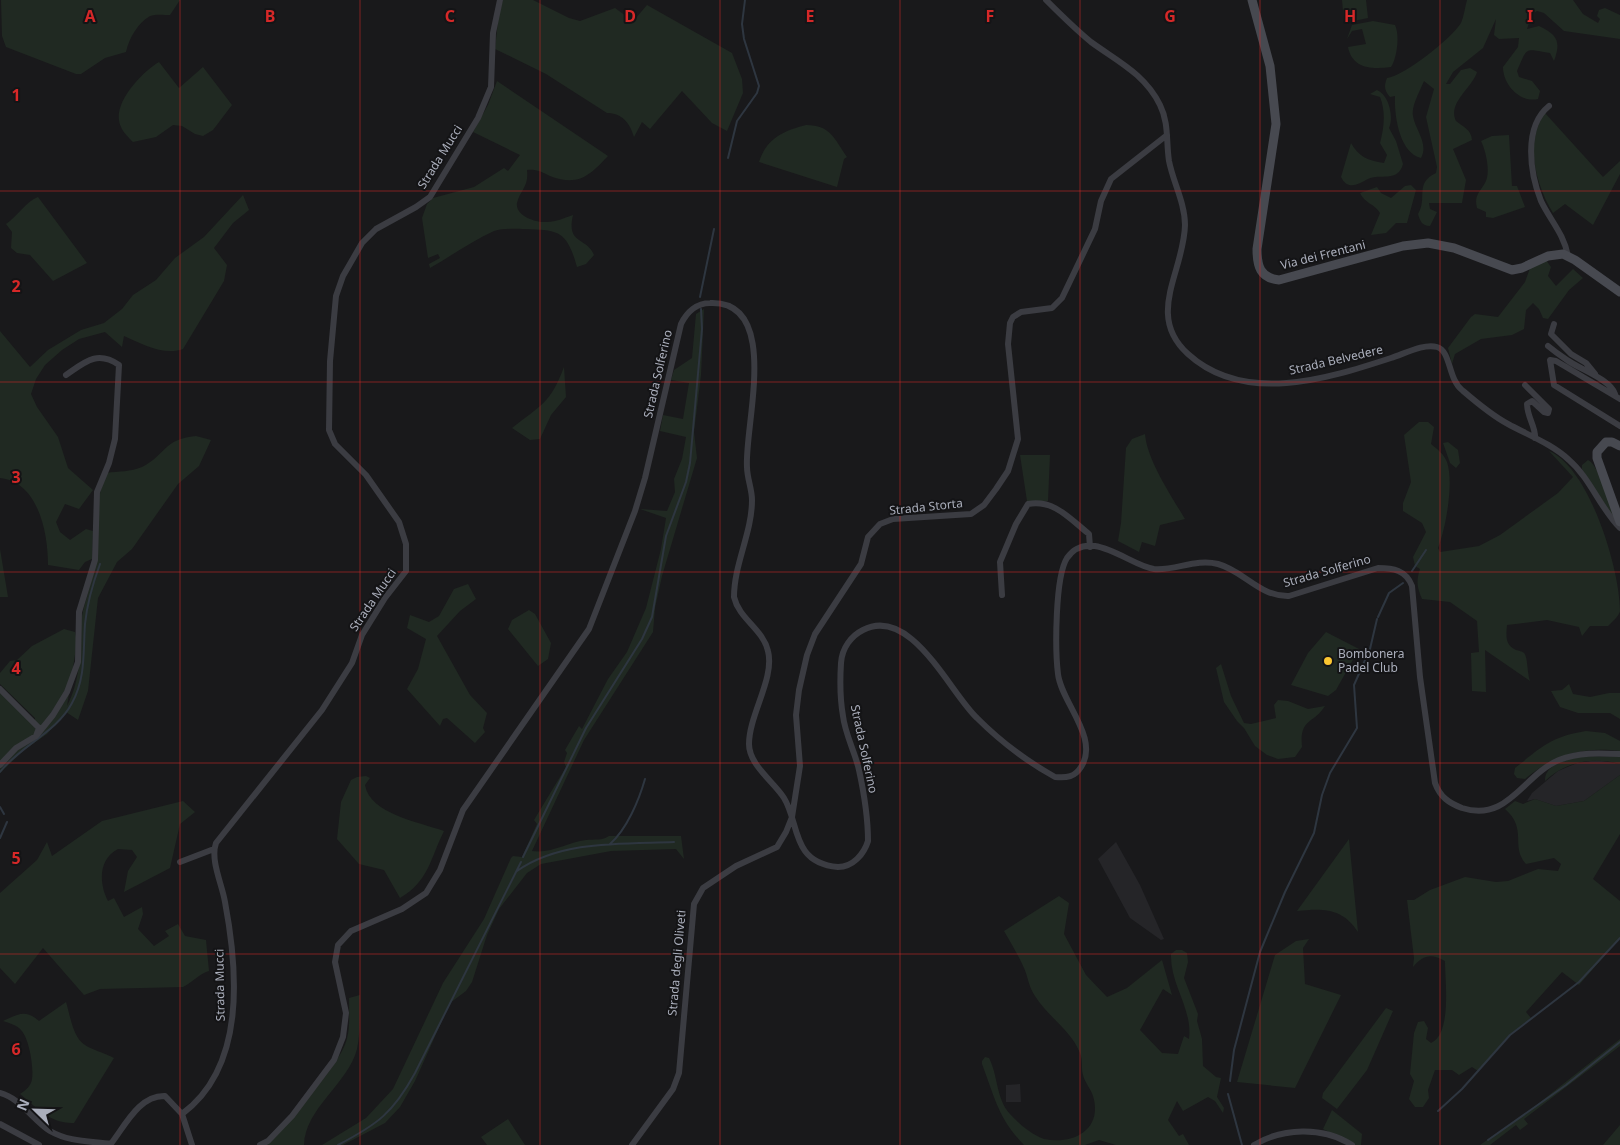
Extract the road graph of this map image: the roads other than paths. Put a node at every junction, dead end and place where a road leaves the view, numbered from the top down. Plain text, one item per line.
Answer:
1 (500, 0) edge
2 (1046, 0) edge
3 (1252, 0) edge
4 (1549, 106) dead end
5 (1167, 136) junction
6 (1568, 256) junction
7 (1620, 292) edge
8 (1554, 324) dead end
9 (1548, 346) dead end
10 (66, 375) dead end
11 (1597, 377) junction
12 (1525, 385) dead end
13 (1617, 397) edge
14 (1620, 426) edge
15 (1535, 438) junction
16 (1620, 446) edge
17 (1620, 522) edge
18 (1620, 528) edge
19 (1090, 547) junction
20 (1002, 596) dead end
21 (0, 689) edge
22 (36, 736) junction
23 (1620, 754) edge
24 (0, 765) edge
25 (792, 817) junction
26 (214, 849) junction
27 (180, 862) dead end
28 (0, 1093) edge
29 (182, 1114) junction
30 (0, 1124) edge
31 (111, 1144) edge
32 (39, 1145) edge
33 (192, 1145) edge
34 (260, 1145) edge
35 (632, 1145) edge
36 (1254, 1145) edge
37 (1352, 1145) edge

1 - 26 street, Strada Mucci
2 - 5 street, Strada Belvedere
3 - 6 main road, Via dei Frentani
4 - 6 street
5 - 15 street, Strada Belvedere
5 - 25 street, Strada Storta
6 - 7 main road
8 - 11 street
9 - 11 street
10 - 22 street
11 - 13 street
12 - 15 street
13 - 14 street
15 - 18 street, Strada Belvedere
16 - 17 main road
19 - 20 street
19 - 23 street, Strada Solferino
19 - 25 street, Strada Solferino
21 - 22 street
22 - 24 street
25 - 34 street, Strada Solferino
25 - 35 street, Strada degli Oliveti
26 - 27 street
26 - 29 street, Strada Mucci
28 - 31 street
29 - 31 street
29 - 33 street
30 - 32 street
36 - 37 street

